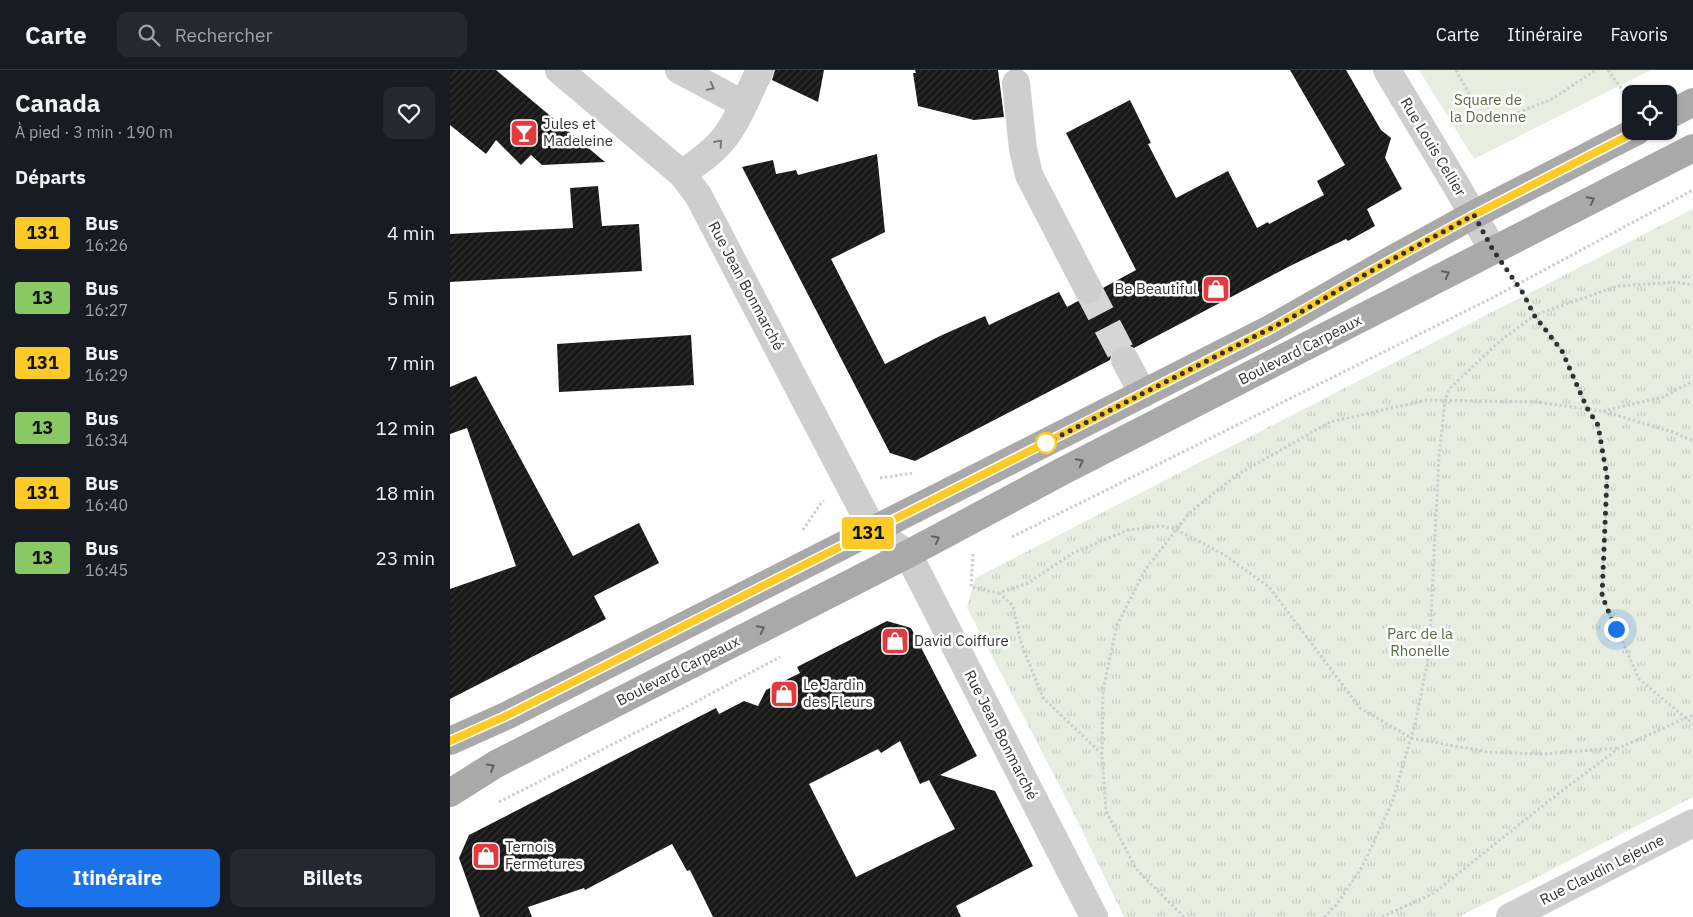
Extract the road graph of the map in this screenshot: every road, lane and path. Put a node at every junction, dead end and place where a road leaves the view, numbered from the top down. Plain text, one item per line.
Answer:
1 (679, 70) edge
2 (760, 70) edge
3 (1387, 70) edge
4 (1456, 70) edge
5 (1596, 70) edge
6 (1608, 70) edge
7 (568, 73) edge
8 (1016, 83) dead end
9 (1622, 90) edge
10 (1693, 102) edge
11 (743, 104) junction
12 (1677, 111) edge
13 (1622, 139) edge
14 (1693, 148) edge
15 (682, 174) junction
16 (1693, 190) edge
17 (1474, 215) junction
18 (1493, 250) junction
19 (1517, 285) junction
20 (1693, 285) edge
21 (1088, 288) tunnel mouth
22 (1534, 315) junction
23 (1125, 360) tunnel mouth
24 (1693, 381) edge
25 (1143, 394) junction
26 (1445, 400) junction
27 (1587, 408) junction
28 (1602, 411) junction
29 (1693, 441) edge
30 (919, 472) dead end
31 (872, 479) dead end
32 (821, 503) dead end
33 (873, 530) junction
34 (1177, 530) junction
35 (802, 531) dead end
36 (1009, 538) dead end
37 (982, 551) dead end
38 (908, 554) junction
39 (974, 556) junction
40 (965, 560) dead end
41 (998, 593) junction
42 (781, 656) dead end
43 (1693, 715) edge
44 (1686, 719) junction
45 (1693, 724) edge
46 (1411, 738) junction
47 (450, 741) edge
48 (1619, 748) junction
49 (1102, 754) junction
50 (450, 793) edge
51 (497, 803) dead end
52 (1693, 823) edge
53 (1094, 917) edge
54 (1184, 917) edge
55 (1324, 917) edge
56 (1382, 917) edge
57 (1510, 917) edge

1 -> 11 street
2 - 11 street
3 - 17 street, Rue Louis Cellier
4 - 5 path
6 - 9 path
7 - 15 street, Rue Jean Bonmarché
8 - 21 street
10 - 12 main road
15 -> 11 street
13 - 17 main road
18 -> 14 main road, Boulevard Carpeaux
15 - 33 street, Rue Jean Bonmarché
16 - 19 path
17 - 18 street, Rue Louis Cellier
17 - 25 main road
18 - 19 path
38 -> 18 main road, Boulevard Carpeaux
19 - 22 path
19 - 36 path
20 - 22 path
22 - 26 path
22 - 27 path
23 - 25 street
24 - 28 path
25 - 33 main road
26 - 27 path
26 - 34 path
26 - 46 path
27 - 28 path
27 - 44 path
28 - 29 path
30 - 31 path
32 - 35 path
33 - 38 street
33 - 47 main road
34 - 41 path
34 - 46 path
34 - 49 path
37 - 39 path
50 -> 38 main road, Boulevard Carpeaux
38 - 53 street, Rue Jean Bonmarché
39 - 40 path
39 - 41 path
41 - 49 path
42 - 51 path
43 - 44 path
44 - 45 path
44 - 48 path
46 - 48 path
46 - 55 path
48 - 56 path
49 - 54 path
52 - 57 street, Rue Claudin Lejeune

